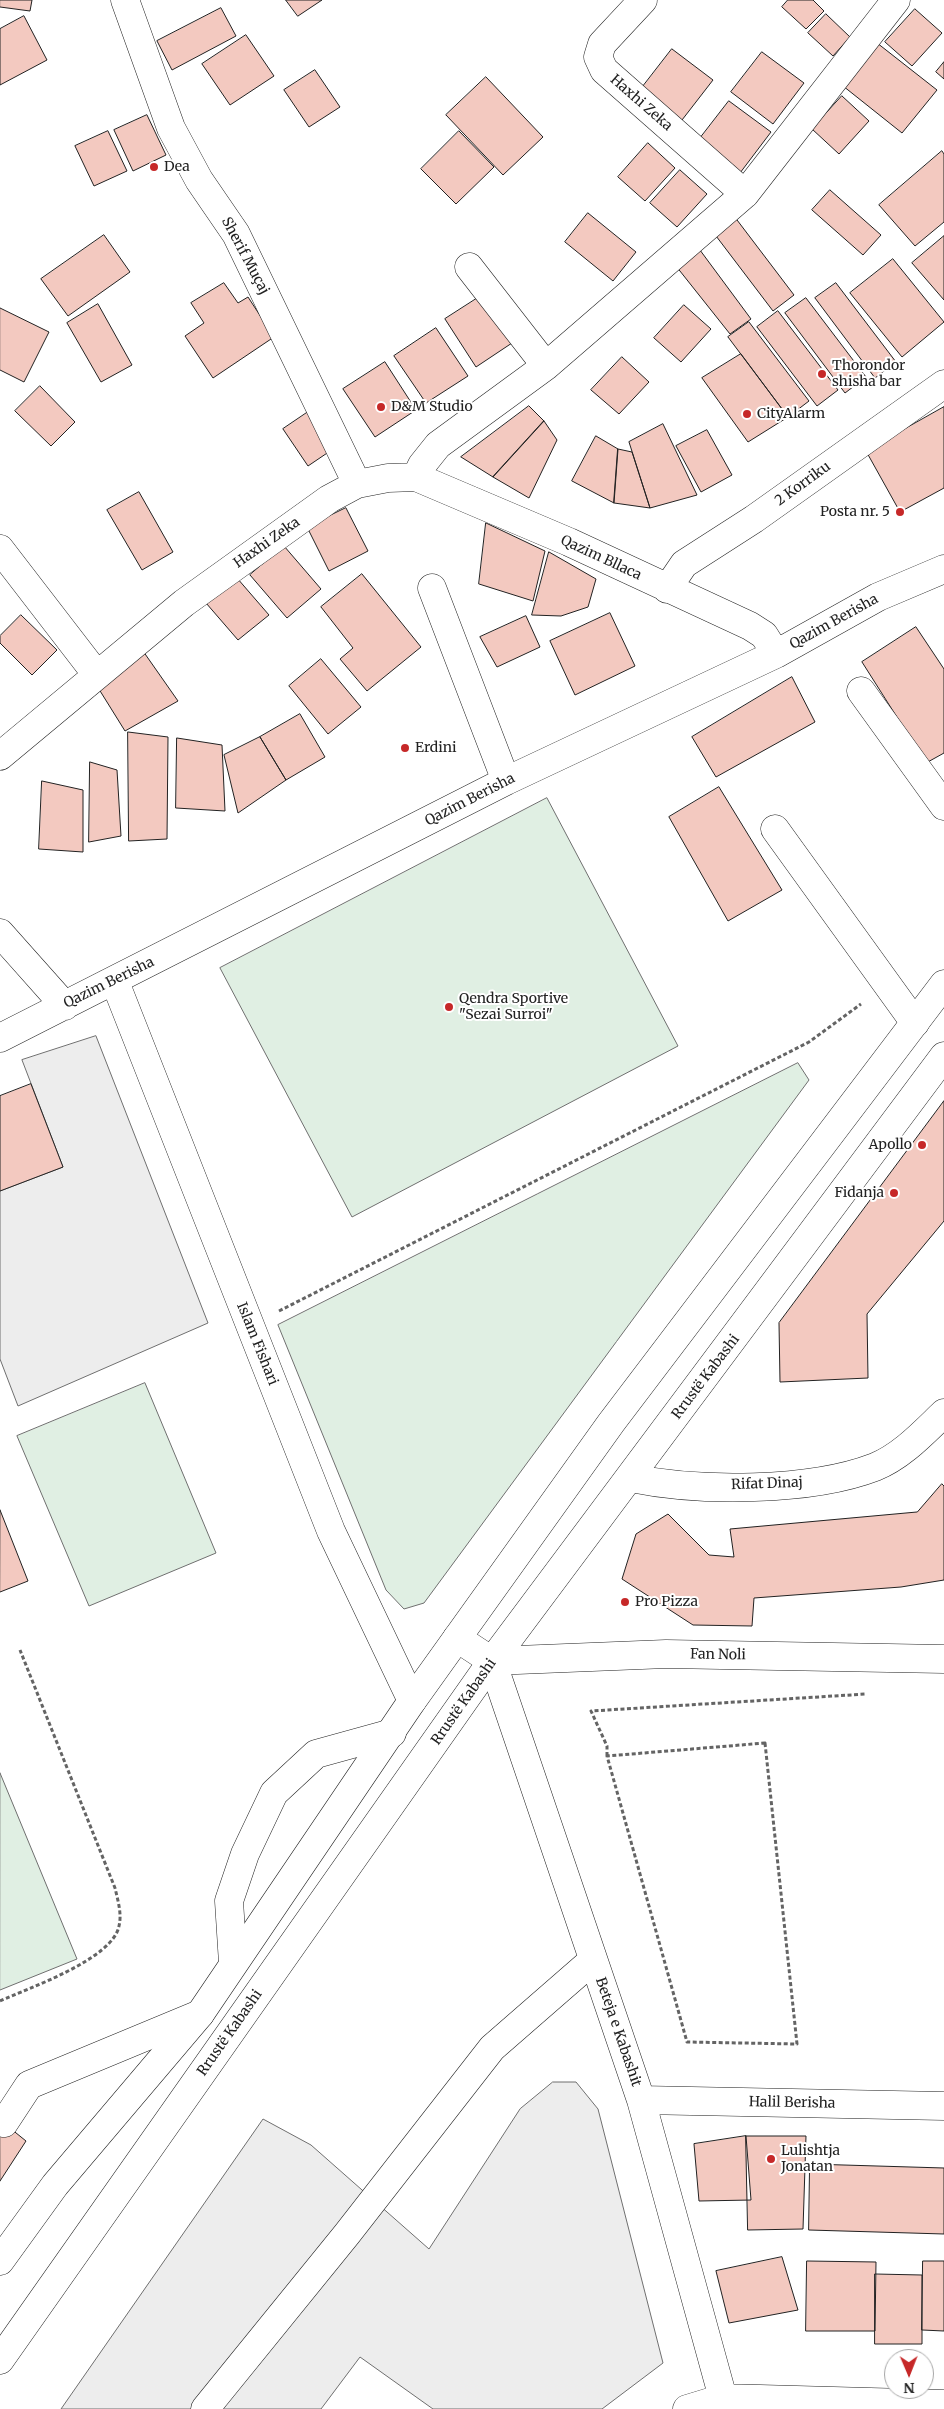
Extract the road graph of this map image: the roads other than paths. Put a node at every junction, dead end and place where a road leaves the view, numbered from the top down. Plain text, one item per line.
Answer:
1 (125, 0) edge
2 (643, 0) edge
3 (896, 0) edge
4 (745, 194) junction
5 (469, 267) dead end
6 (546, 366) junction
7 (944, 384) edge
8 (416, 477) junction
9 (357, 484) junction
10 (0, 549) edge
11 (944, 569) edge
12 (432, 588) dead end
13 (666, 588) junction
14 (776, 654) junction
15 (97, 675) junction
16 (861, 691) dead end
17 (0, 756) edge
18 (506, 782) junction
19 (944, 806) edge
20 (775, 829) dead end
21 (0, 934) edge
22 (114, 982) junction
23 (944, 984) edge
24 (65, 1006) junction
25 (915, 1023) junction
26 (0, 1038) edge
27 (944, 1056) edge
28 (944, 1414) edge
29 (631, 1478) junction
30 (457, 1638) junction
31 (944, 1659) edge
32 (492, 1661) junction
33 (412, 1701) junction
34 (392, 1733) junction
35 (593, 1960) junction
36 (234, 1963) junction
37 (200, 2014) junction
38 (641, 2100) junction
39 (944, 2106) edge
40 (4, 2123) dead end
41 (0, 2261) edge
42 (0, 2360) edge
43 (725, 2403) edge
44 (944, 2404) edge
45 (205, 2409) edge
46 (687, 2409) edge

1 - 9 street, Sherif Muçaj
2 - 4 street, Haxhi Zeka
3 - 4 street
4 - 6 street
5 - 6 street
6 - 8 street
7 - 13 street, 2 Korriku
8 - 9 street, Haxhi Zeka
8 - 13 street, Qazim Bllaca
9 - 15 street, Haxhi Zeka
10 - 15 street
11 - 14 street, Qazim Berisha
12 - 18 street
13 - 14 street, Qazim Bllaca
14 - 18 street, Qazim Berisha
15 - 17 street, Haxhi Zeka
16 - 19 street
18 - 22 street, Qazim Berisha
20 - 25 street
21 - 24 street
22 - 24 street, Qazim Berisha
22 - 33 street, Islam Fishari
23 - 25 street
24 - 26 street, Qazim Berisha
25 - 30 street
27 - 29 street, Rrustë Kabashi
28 - 29 street, Rifat Dinaj
29 - 32 street, Rrustë Kabashi
30 - 32 street
30 - 33 street
31 - 32 street, Fan Noli
32 - 35 street, Beteja e Kabashit
32 - 42 street, Rrustë Kabashi
33 - 34 street
34 - 36 street
34 - 36 street
35 - 38 street, Beteja e Kabashit
35 - 45 street
36 - 37 street
37 - 40 street
37 - 41 street
38 - 39 street, Halil Berisha
38 - 43 street, Beteja e Kabashit
43 - 44 street
43 - 46 street

